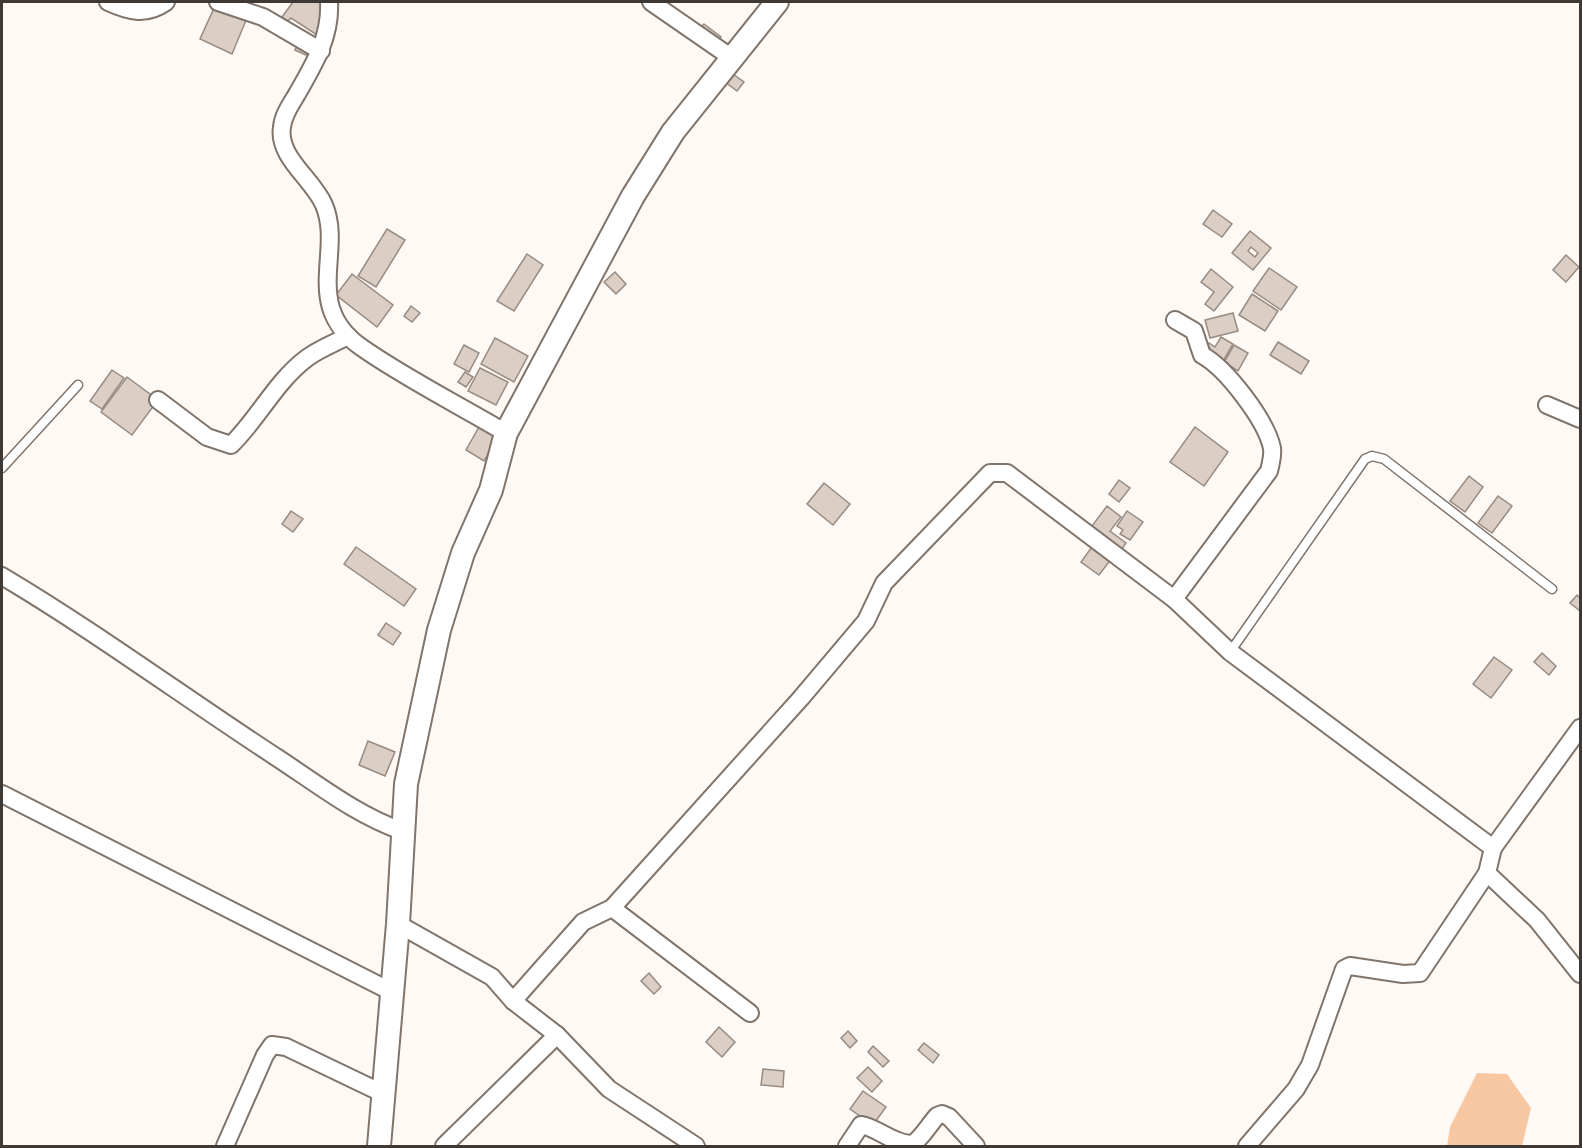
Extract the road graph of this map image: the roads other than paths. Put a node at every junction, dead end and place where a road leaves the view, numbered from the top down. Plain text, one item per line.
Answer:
1 (108, 2) edge
2 (166, 2) edge
3 (218, 2) edge
4 (329, 2) edge
5 (651, 2) edge
6 (777, 2) edge
7 (321, 51) junction
8 (732, 58) junction
9 (1175, 320) dead end
10 (348, 336) junction
11 (78, 385) dead end
12 (158, 400) dead end
13 (1547, 405) dead end
14 (1581, 419) edge
15 (506, 433) junction
16 (2, 468) edge
17 (2, 576) edge
18 (1552, 589) dead end
19 (1174, 599) junction
20 (1230, 652) junction
21 (1581, 728) edge
22 (2, 794) edge
23 (402, 831) junction
24 (1494, 848) junction
25 (1487, 873) junction
26 (612, 908) junction
27 (398, 924) junction
28 (1581, 974) edge
29 (393, 992) junction
30 (513, 1001) junction
31 (750, 1012) dead end
32 (557, 1035) junction
33 (384, 1094) junction
34 (225, 1146) edge
35 (379, 1146) edge
36 (444, 1146) edge
37 (696, 1146) edge
38 (847, 1146) edge
39 (976, 1146) edge
40 (1247, 1146) edge

1 - 2 street
3 - 7 street
4 - 7 street
5 - 8 street
6 - 8 street
7 - 10 street
8 - 15 street
9 - 19 street
10 - 12 street
10 - 15 street
11 - 16 lane
13 - 14 street
15 - 23 street
17 - 23 street
18 - 20 lane
19 - 20 street
19 - 26 street
20 - 24 street
21 - 24 street
22 - 29 street
23 - 27 street
24 - 25 street
25 - 28 street
25 - 40 street
26 - 30 street
26 - 31 street
27 - 29 street
27 - 30 street
29 - 33 street
30 - 32 street
32 - 36 street
32 - 37 street
33 - 34 street
33 - 35 street
38 - 39 street

